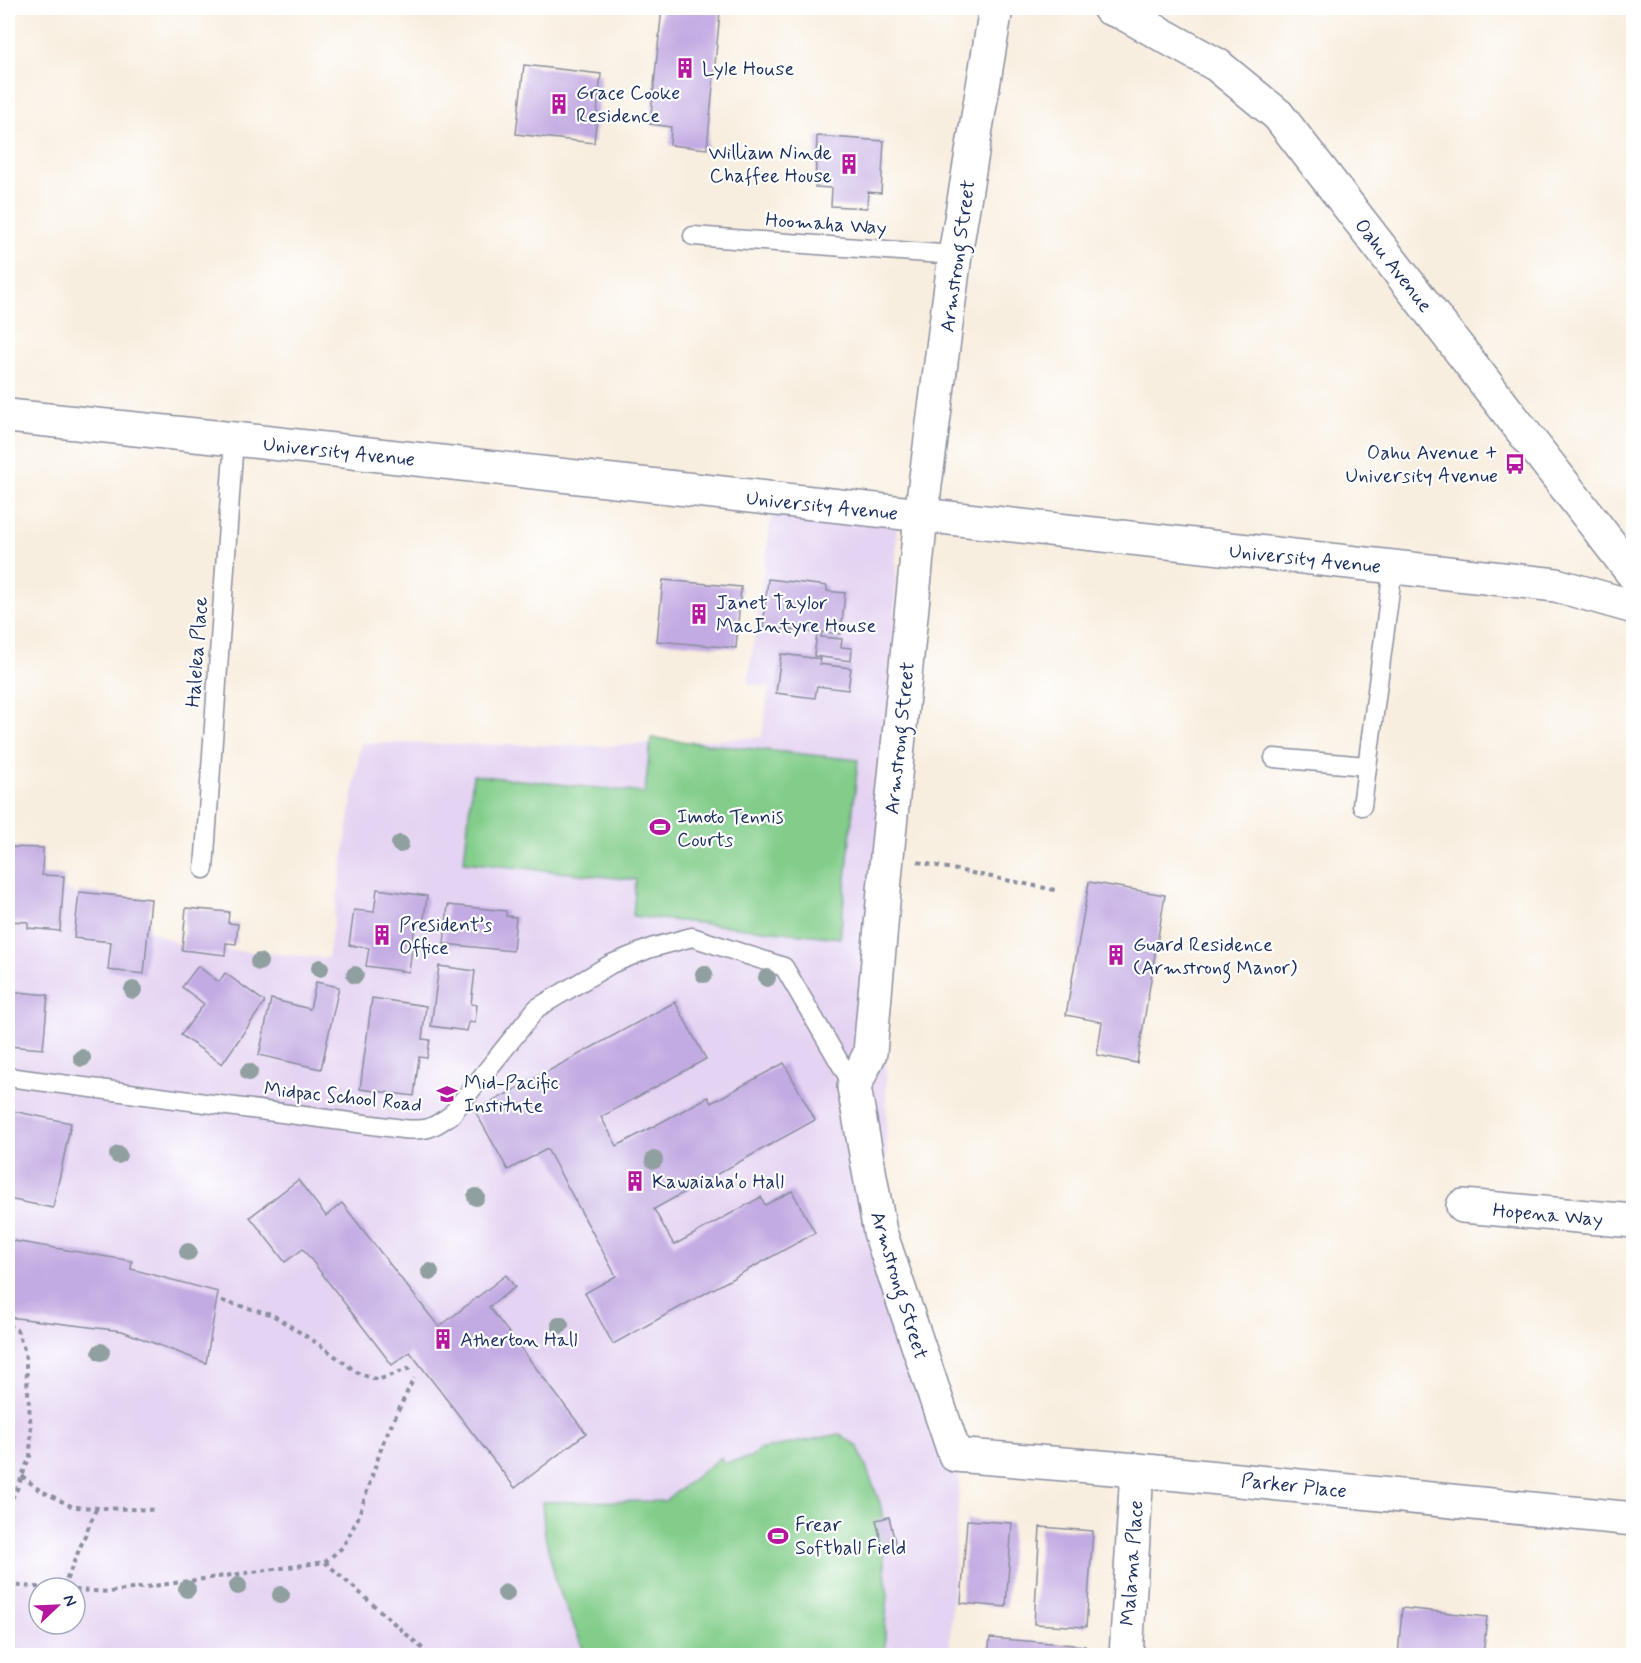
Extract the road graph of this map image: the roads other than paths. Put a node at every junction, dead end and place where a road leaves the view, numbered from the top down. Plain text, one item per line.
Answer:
1 (996, 8) edge
2 (1109, 8) edge
3 (693, 236) dead end
4 (955, 255) junction
5 (8, 416) edge
6 (234, 439) junction
7 (921, 516) junction
8 (1393, 568) junction
9 (1634, 575) edge
10 (1634, 607) edge
11 (1274, 758) dead end
12 (1367, 766) junction
13 (1362, 806) dead end
14 (204, 869) dead end
15 (8, 1077) edge
16 (854, 1087) junction
17 (1463, 1206) dead end
18 (1634, 1221) edge
19 (955, 1455) joint
20 (1137, 1470) junction
21 (1634, 1519) edge
22 (1126, 1656) edge

1 - 4 street, Armstrong Street
2 - 9 street, Oahu Avenue
3 - 4 lane, Hoomaha Way
4 - 7 street, Armstrong Street
5 - 6 street, University Avenue
6 - 7 street, University Avenue
6 - 14 lane, Halelea Place
7 - 8 street, University Avenue
7 - 16 street, Armstrong Street
8 - 10 street, University Avenue
8 - 12 lane
11 - 12 lane
12 - 13 lane
15 - 16 lane, Midpac School Road
16 - 19 street, Armstrong Street
17 - 18 street, Hopena Way
19 - 20 street, Parker Place
20 - 21 street, Parker Place
20 - 22 street, Malama Place

